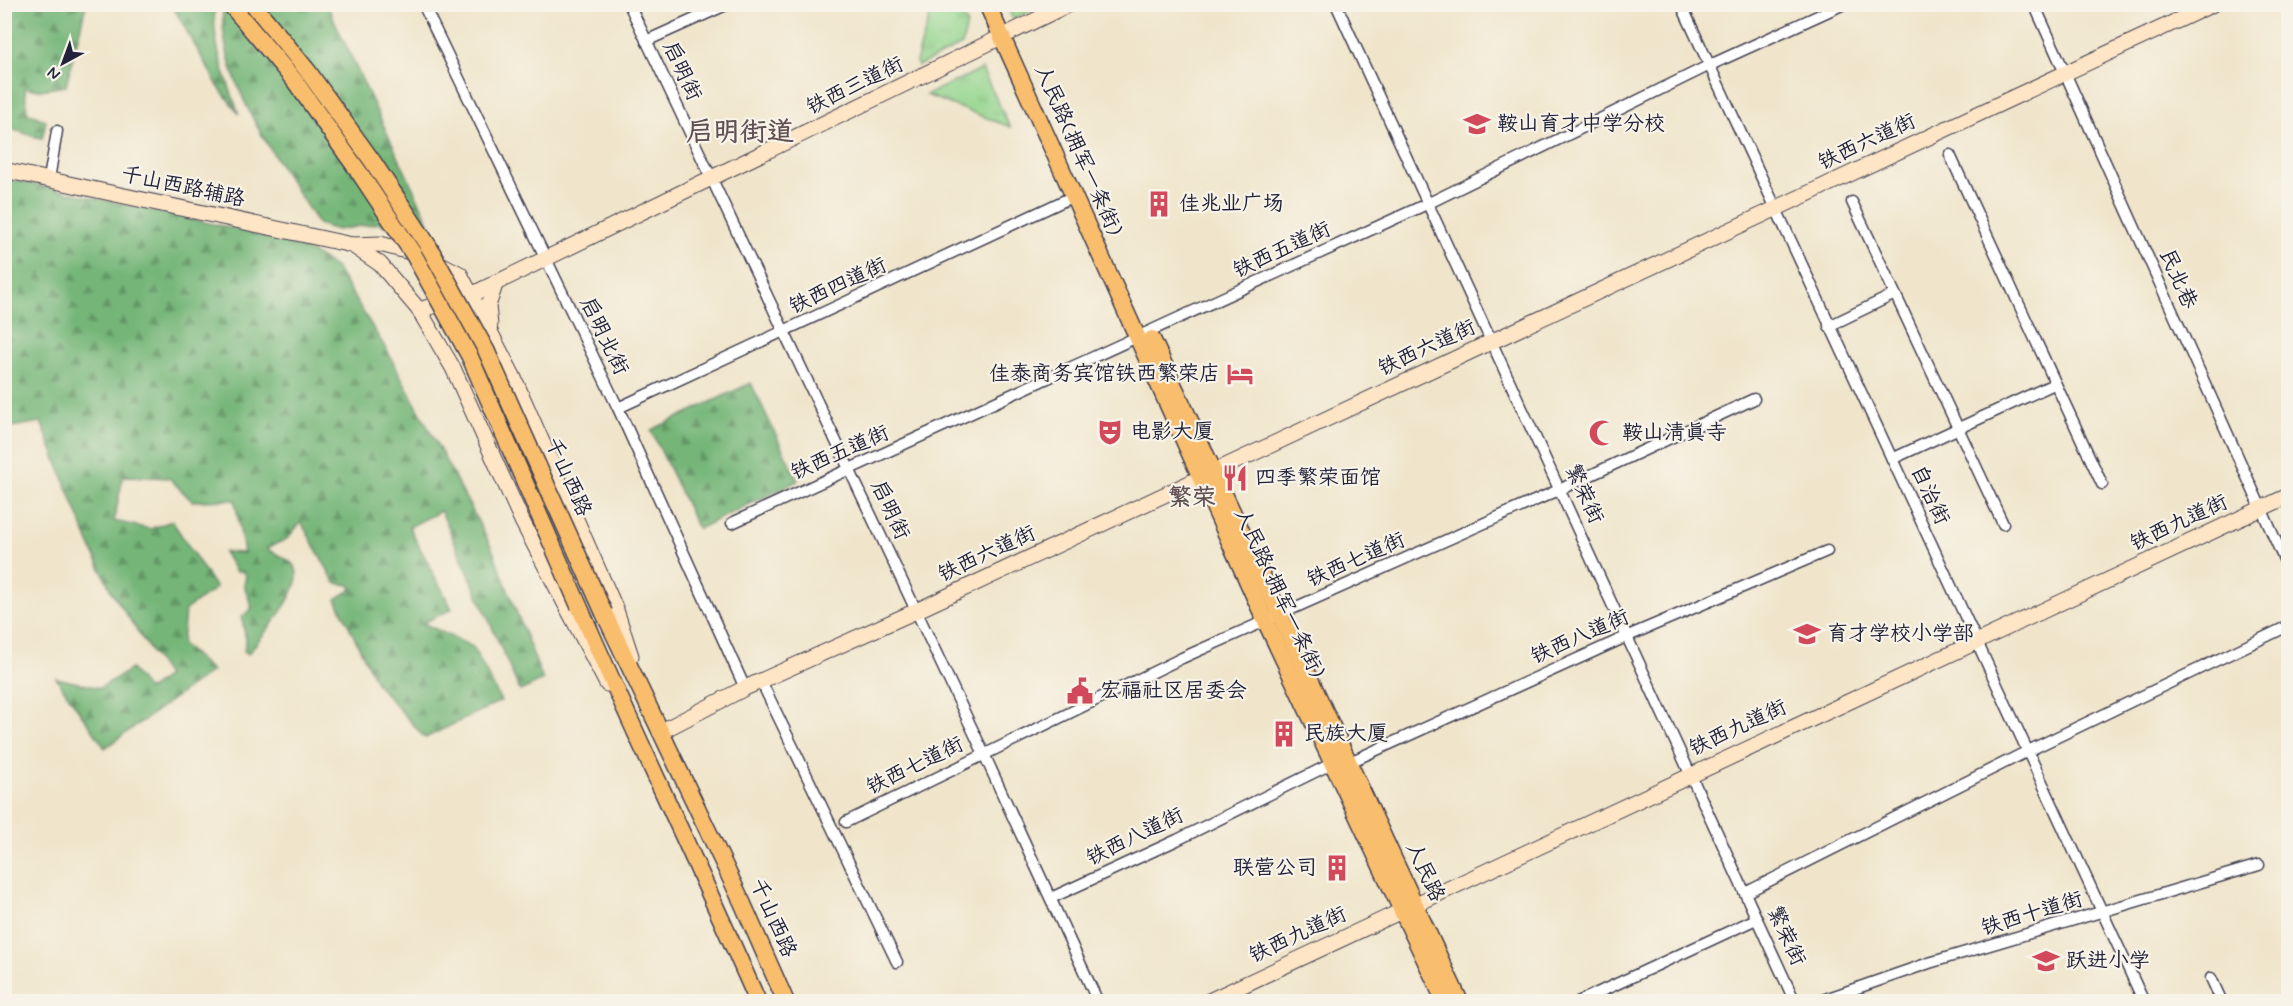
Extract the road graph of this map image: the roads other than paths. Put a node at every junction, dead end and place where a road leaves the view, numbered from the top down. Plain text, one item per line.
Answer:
1 (230, 4) edge
2 (253, 4) edge
3 (423, 4) edge
4 (629, 4) edge
5 (728, 4) edge
6 (987, 4) edge
7 (1069, 4) edge
8 (1336, 4) edge
9 (1680, 4) edge
10 (1844, 4) edge
11 (2034, 4) edge
12 (2213, 4) edge
13 (1005, 36) junction
14 (646, 41) junction
15 (1708, 66) junction
16 (2065, 73) junction
17 (57, 131) dead end
18 (1950, 154) dead end
19 (4, 170) edge
20 (711, 178) junction
21 (49, 179) junction
22 (1074, 196) junction
23 (1852, 202) dead end
24 (1429, 203) junction
25 (1775, 208) junction
26 (352, 245) junction
27 (544, 258) junction
28 (460, 274) junction
29 (496, 282) junction
30 (1895, 294) junction
31 (471, 295) junction
32 (418, 310) junction
33 (1830, 326) junction
34 (783, 333) junction
35 (1144, 334) junction
36 (494, 340) junction
37 (1492, 340) junction
38 (2054, 384) junction
39 (1754, 399) dead end
40 (618, 408) junction
41 (1958, 427) junction
42 (1892, 459) junction
43 (850, 471) junction
44 (1207, 473) junction
45 (2102, 484) dead end
46 (1560, 489) junction
47 (2289, 496) edge
48 (2260, 509) junction
49 (732, 523) dead end
50 (2003, 524) dead end
51 (1827, 551) dead end
52 (2289, 568) edge
53 (916, 611) junction
54 (1273, 618) junction
55 (2289, 626) edge
56 (1628, 636) junction
57 (1976, 640) junction
58 (761, 681) junction
59 (745, 688) junction
60 (648, 708) junction
61 (660, 732) junction
62 (638, 742) junction
63 (2028, 751) junction
64 (984, 754) junction
65 (1350, 762) junction
66 (1333, 763) junction
67 (1691, 774) junction
68 (846, 822) dead end
69 (2259, 865) dead end
70 (1745, 893) junction
71 (1051, 898) junction
72 (1409, 906) junction
73 (2103, 913) junction
74 (1756, 919) junction
75 (897, 962) dead end
76 (2211, 978) dead end
77 (758, 1002) edge
78 (786, 1002) edge
79 (1098, 1002) edge
80 (1207, 1002) edge
81 (1445, 1002) edge
82 (1460, 1002) edge
83 (1578, 1002) edge
84 (1795, 1002) edge
85 (1817, 1002) edge
86 (2144, 1002) edge
87 (2222, 1002) edge

1 - 62 main road, 千山西路, bridge
2 - 60 main road, 千山西路, bridge
3 - 27 street, 启明北街
4 - 14 street, 启明街
5 - 14 street
6 - 13 main road
7 - 13 main road, 铁西三道街
8 - 24 street, 繁荣街
9 - 15 street, 自治街
10 - 15 street, 铁西五道街
11 - 16 street, 民北巷
12 - 16 main road, 铁西六道街
13 - 20 main road, 铁西三道街
13 - 22 main road, 人民路(拥军一条街)
13 - 35 main road
14 - 20 street, 启明街
15 - 24 street, 铁西五道街
15 - 25 street, 自治街
16 - 25 main road, 铁西六道街
16 - 48 street, 民北巷
17 - 21 street
18 - 38 street
19 - 21 main road, 千山西路辅路
20 - 27 main road, 铁西三道街
20 - 34 street, 启明街
21 - 26 main road, 千山西路辅路
22 - 34 street, 铁西四道街
22 - 35 main road, 人民路(拥军一条街)
23 - 30 street
24 - 35 street, 铁西五道街
24 - 37 street, 繁荣街
25 - 33 street, 自治街
25 - 37 main road, 铁西六道街
26 - 28 main road
26 - 32 main road
27 - 29 main road, 铁西三道街
27 - 40 street, 启明北街
28 - 29 main road
28 - 31 main road
29 - 31 main road, 铁西三道街
29 - 36 main road
30 - 33 street
30 - 41 street
31 - 32 main road, 铁西三道街
31 - 36 main road
32 - 62 main road
33 - 42 street, 自治街
34 - 40 street, 铁西四道街
34 - 43 street, 启明街
35 - 43 street, 铁西五道街
35 - 44 main road, 人民路(拥军一条街)
36 - 60 main road
37 - 44 main road, 铁西六道街
37 - 46 street, 繁荣街
38 - 41 street
38 - 45 street
39 - 46 street, 铁西七道街
40 - 59 street, 启明北街
41 - 42 street
41 - 50 street
42 - 57 street, 自治街
43 - 49 street, 铁西五道街
43 - 53 street, 启明街
44 - 53 main road, 铁西六道街
44 - 54 main road, 人民路(拥军一条街)
46 - 54 street, 铁西七道街
46 - 56 street, 繁荣街
47 - 48 main road, 铁西九道街
48 - 52 street, 民北巷
48 - 57 main road, 铁西九道街
51 - 56 street, 铁西八道街
53 - 58 main road, 铁西六道街
53 - 64 street, 启明街
54 - 64 street, 铁西七道街
54 - 65 main road, 人民路
54 - 66 main road, 人民路(拥军一条街)
55 - 63 street
56 - 65 street, 铁西八道街
56 - 67 street, 繁荣街
57 - 63 street, 自治街
57 - 67 main road, 铁西九道街
58 - 59 main road, 铁西六道街
58 - 75 street
59 - 61 main road, 铁西六道街
60 - 61 main road, 千山西路
61 - 78 main road, 千山西路
62 - 77 main road, 千山西路
63 - 70 street
63 - 73 street, 自治街
64 - 68 street, 铁西七道街
64 - 71 street, 启明街
65 - 72 main road, 人民路
66 - 71 street, 铁西八道街
66 - 72 main road, 人民路(拥军一条街)
67 - 70 street, 繁荣街
67 - 72 main road, 铁西九道街
69 - 73 street, 铁西十道街
70 - 74 street, 繁荣街
71 - 79 street, 启明街
72 - 80 main road, 铁西九道街
72 - 81 main road, 人民路(拥军一条街)
72 - 82 main road, 人民路
73 - 85 street, 铁西十道街
73 - 86 street, 自治街
74 - 83 street
74 - 84 street, 繁荣街
76 - 87 street

